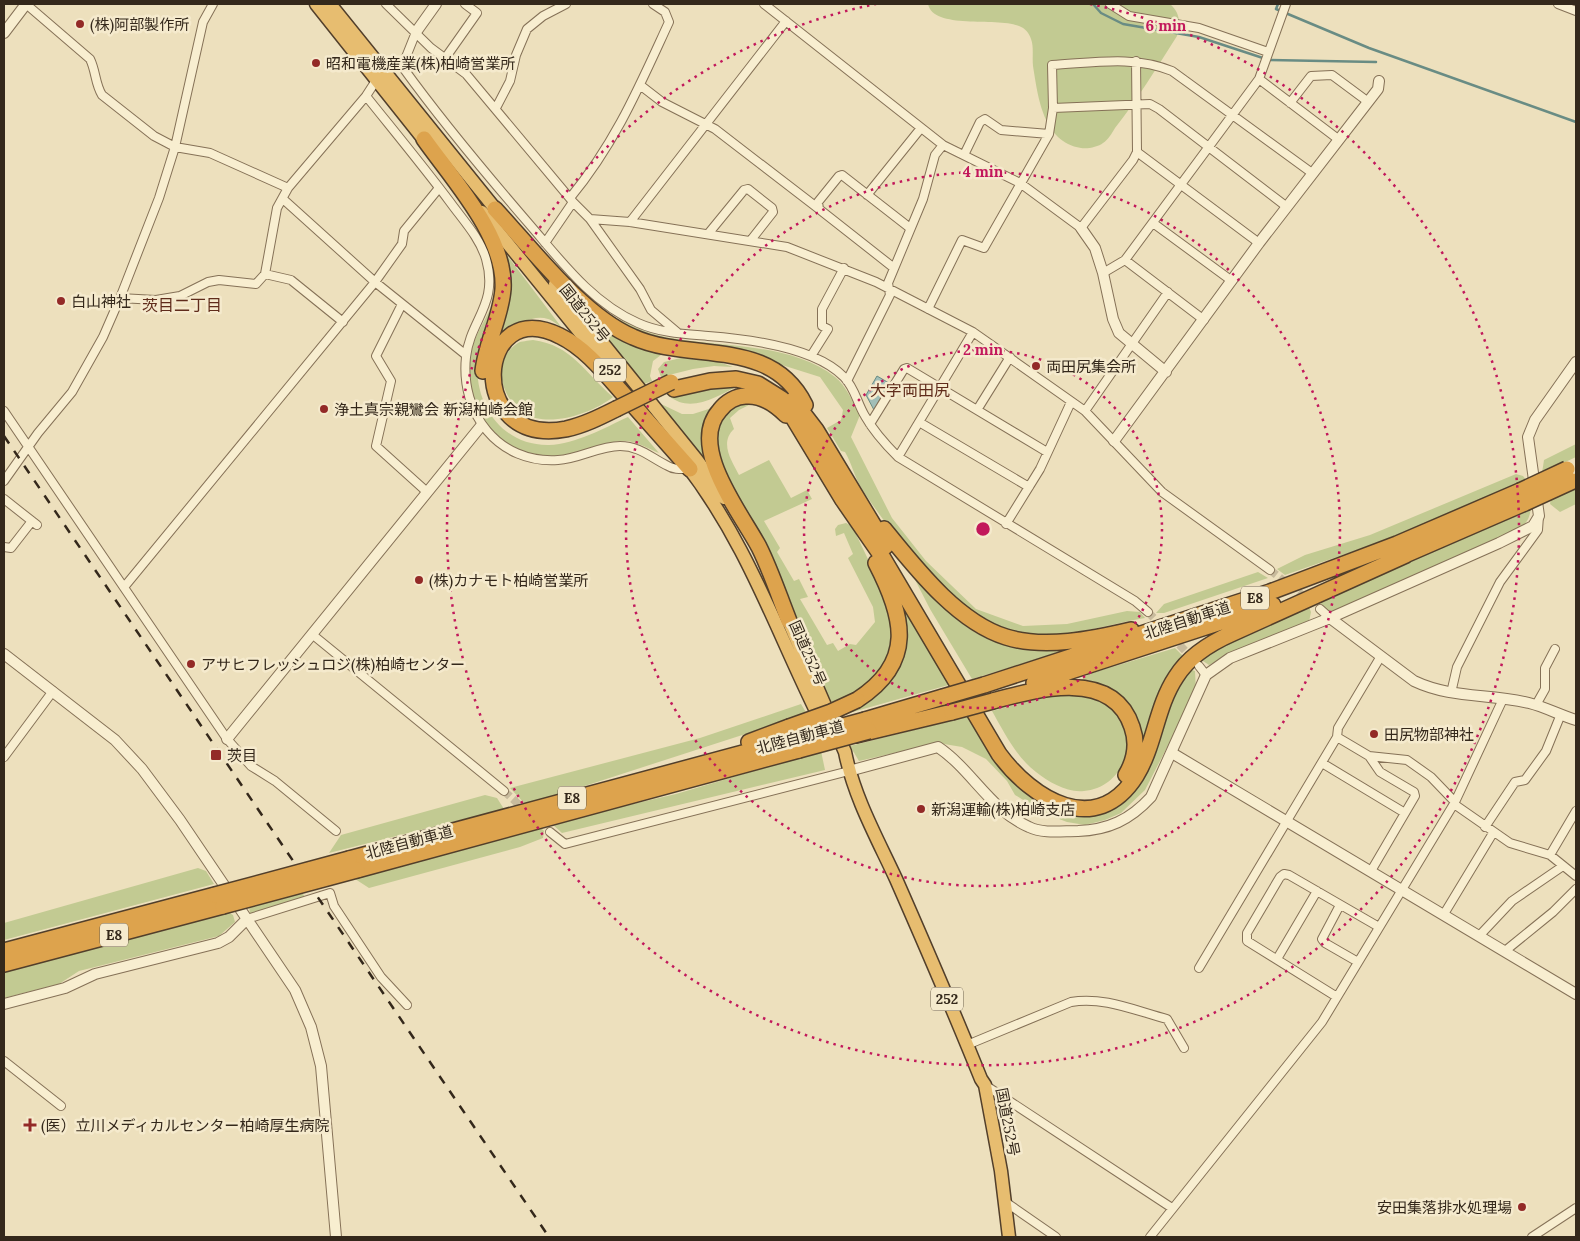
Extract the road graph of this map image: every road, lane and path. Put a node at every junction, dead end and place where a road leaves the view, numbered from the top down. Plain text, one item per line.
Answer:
1 (26, 4) edge
2 (213, 4) edge
3 (316, 4) edge
4 (330, 4) edge
5 (386, 4) edge
6 (436, 4) edge
7 (465, 4) edge
8 (566, 4) edge
9 (653, 4) edge
10 (764, 4) edge
11 (1110, 4) edge
12 (1286, 4) edge
13 (1559, 4) edge
14 (1576, 10) edge
15 (786, 21) junction
16 (416, 32) junction
17 (4, 33) edge
18 (1268, 52) junction
19 (446, 57) junction
20 (1136, 61) junction
21 (404, 62) junction
22 (381, 75) junction
23 (1259, 80) junction
24 (1379, 81) dead end
25 (640, 85) junction
26 (366, 96) junction
27 (1367, 101) junction
28 (1290, 103) junction
29 (1137, 104) junction
30 (496, 108) junction
31 (1053, 108) junction
32 (1233, 114) junction
33 (706, 124) junction
34 (921, 128) junction
35 (1049, 134) junction
36 (424, 139) junction
37 (1338, 139) junction
38 (943, 145) junction
39 (175, 147) junction
40 (1208, 148) junction
41 (1137, 152) junction
42 (964, 155) junction
43 (1312, 173) junction
44 (1020, 183) junction
45 (1181, 184) junction
46 (288, 188) junction
47 (439, 188) junction
48 (867, 195) junction
49 (283, 199) junction
50 (572, 200) junction
51 (1287, 207) junction
52 (494, 209) junction
53 (819, 209) junction
54 (590, 218) junction
55 (630, 222) junction
56 (1153, 223) junction
57 (910, 228) junction
58 (1081, 228) junction
59 (708, 234) junction
60 (751, 240) junction
61 (545, 242) junction
62 (1258, 244) junction
63 (1125, 260) junction
64 (844, 268) junction
65 (894, 268) junction
66 (1103, 273) junction
67 (265, 274) junction
68 (1232, 281) junction
69 (375, 282) junction
70 (888, 288) junction
71 (1168, 292) junction
72 (120, 298) junction
73 (402, 304) junction
74 (928, 309) junction
75 (1204, 320) junction
76 (343, 322) junction
77 (973, 332) junction
78 (678, 333) junction
79 (1130, 344) junction
80 (466, 354) junction
81 (811, 356) junction
82 (1010, 357) junction
83 (1576, 362) edge
84 (1166, 372) junction
85 (847, 381) junction
86 (940, 388) junction
87 (1071, 402) junction
88 (977, 410) junction
89 (4, 411) edge
90 (1085, 411) junction
91 (618, 412) junction
92 (919, 422) junction
93 (870, 424) junction
94 (481, 426) junction
95 (810, 434) junction
96 (1114, 440) junction
97 (28, 447) junction
98 (1047, 452) junction
99 (898, 458) junction
100 (690, 469) junction
101 (1573, 473) edge
102 (4, 481) edge
103 (1029, 487) junction
104 (428, 492) junction
105 (848, 496) junction
106 (1522, 497) junction
107 (4, 499) edge
108 (1539, 516) junction
109 (1006, 524) junction
110 (4, 547) edge
111 (1406, 555) junction
112 (1332, 569) junction
113 (1270, 570) tunnel mouth
114 (125, 586) junction
115 (1320, 609) tunnel mouth
116 (1148, 612) tunnel mouth
117 (1330, 618) junction
118 (789, 621) junction
119 (313, 635) junction
120 (1555, 649) dead end
121 (4, 654) edge
122 (1381, 656) junction
123 (1199, 666) tunnel mouth
124 (1206, 674) junction
125 (53, 691) junction
126 (989, 694) junction
127 (1451, 694) junction
128 (1503, 699) junction
129 (1536, 705) junction
130 (1561, 714) junction
131 (1576, 720) edge
132 (868, 728) junction
133 (1337, 737) junction
134 (227, 739) junction
135 (794, 739) junction
136 (1172, 753) junction
137 (1369, 756) junction
138 (4, 757) edge
139 (1322, 763) junction
140 (849, 771) junction
141 (504, 791) tunnel mouth
142 (1455, 803) junction
143 (1576, 811) edge
144 (1405, 813) junction
145 (1288, 822) junction
146 (1484, 827) junction
147 (336, 831) dead end
148 (550, 832) dead end
149 (1493, 833) junction
150 (1550, 855) junction
151 (353, 864) junction
152 (1564, 866) junction
153 (1371, 871) junction
154 (1576, 876) edge
155 (1576, 888) edge
156 (1404, 890) junction
157 (1317, 891) junction
158 (219, 900) junction
159 (1340, 905) junction
160 (1444, 914) junction
161 (248, 920) junction
162 (1379, 927) junction
163 (1480, 936) junction
164 (4, 951) edge
165 (1505, 951) junction
166 (1277, 959) junction
167 (1358, 962) junction
168 (4, 964) edge
169 (1199, 968) dead end
170 (1576, 994) edge
171 (1337, 997) junction
172 (4, 1004) edge
173 (406, 1005) dead end
174 (967, 1045) junction
175 (1184, 1048) dead end
176 (4, 1061) edge
177 (985, 1085) junction
178 (61, 1106) dead end
179 (1004, 1200) junction
180 (1172, 1208) junction
181 (1576, 1208) edge
182 (336, 1237) edge
183 (1009, 1237) edge
184 (1056, 1237) edge
185 (1150, 1237) edge
186 (1532, 1237) edge

1 - 17 street
1 - 39 street
2 - 39 street
3 - 22 highway, 国道252号 / 252
4 - 22 highway, 国道252号 / 252
5 - 16 street
6 - 16 street
7 - 19 street
8 - 30 street
9 - 25 street
10 - 15 street
11 - 18 street
12 - 18 street
13 - 14 street
15 - 33 street
15 - 34 street
16 - 19 street
16 - 21 street
18 - 23 street
19 - 30 street
20 - 29 street
20 - 31 street
20 - 32 street
21 - 22 street
21 - 61 street
22 - 26 street
22 - 36 highway, 国道252号 / 252
22 - 52 highway, 国道252号 / 252
23 - 28 street
23 - 32 street
24 - 27 street
25 - 33 street
25 - 50 street
26 - 46 street
26 - 47 street
27 - 28 street
27 - 37 street
28 - 37 street
29 - 31 street
29 - 40 street
29 - 41 street
30 - 50 street
31 - 35 street
32 - 40 street
32 - 43 street
33 - 53 street
33 - 55 street
34 - 38 street
34 - 48 street
35 - 42 street
35 - 44 street
36 - 91 highway
36 - 100 highway, 国道252号 / 252
37 - 43 street
38 - 42 street
38 - 57 street
39 - 46 street
39 - 72 street
40 - 45 street
40 - 51 street
41 - 45 street
41 - 58 street
42 - 44 street
43 - 51 street
44 - 58 street
44 - 74 street
45 - 56 street
45 - 62 street
46 - 49 street
47 - 69 street
47 - 80 street
48 - 53 street
48 - 57 street
49 - 67 street
49 - 69 street
50 - 54 street
50 - 61 street
51 - 62 street
52 - 95 highway
52 - 118 highway, 国道252号 / 252
53 - 65 street
54 - 55 street
54 - 78 street
55 - 59 street
56 - 63 street
56 - 68 street
57 - 65 street
58 - 66 street
59 - 60 street
59 - 60 street
60 - 64 street
61 - 78 street
62 - 68 street
63 - 66 street
63 - 71 street
64 - 70 street
64 - 81 street
65 - 70 street
66 - 79 street
67 - 72 street
67 - 76 street
68 - 75 street
69 - 73 street
69 - 76 street
70 - 74 street
70 - 85 street
71 - 75 street
71 - 79 street
72 - 97 street
73 - 80 street
73 - 104 street
74 - 77 street
75 - 84 street
76 - 114 street
77 - 82 street
77 - 86 street
78 - 81 street
79 - 84 street
79 - 90 street
80 - 94 street
81 - 85 street
82 - 87 street
82 - 88 street
83 - 108 street
84 - 96 street
85 - 93 street
86 - 88 street
86 - 92 street
86 - 93 street
87 - 90 street
87 - 98 street
88 - 98 street
89 - 97 street
90 - 96 street
91 - 95 highway, bridge
91 - 100 highway
92 - 99 street
92 - 103 street
93 - 99 street
94 - 100 street
94 - 104 street
95 - 105 highway
95 - 118 highway
96 - 113 street
97 - 102 street
97 - 114 street
98 - 103 street
99 - 109 street
100 - 140 highway, 国道252号 / 252
101 - 106 highway, 北陸自動車道 / E8, bridge
103 - 109 street
104 - 119 street
105 - 111 highway
105 - 112 highway
105 - 126 highway
105 - 135 highway, bridge
106 - 111 highway, 北陸自動車道 / E8
106 - 112 highway, 北陸自動車道 / E8
107 - 110 street
108 - 117 street
108 - 127 street
109 - 116 street
111 - 126 highway, 北陸自動車道 / E8
112 - 126 highway, 北陸自動車道 / E8
114 - 134 street
115 - 117 street
117 - 122 street
117 - 124 street
118 - 140 highway, 国道252号 / 252
119 - 134 street
119 - 141 street
120 - 129 street
121 - 125 street
122 - 127 street
122 - 133 street
123 - 124 street
124 - 136 street
125 - 138 street
125 - 161 street
126 - 132 highway, 北陸自動車道 / E8, bridge
127 - 128 street
128 - 129 street
128 - 142 street
129 - 130 street
130 - 131 street
130 - 146 street
132 - 135 highway, 北陸自動車道 / E8, bridge
132 - 135 highway, 北陸自動車道 / E8, bridge
133 - 137 street
133 - 139 street
134 - 147 street
135 - 151 highway, 北陸自動車道 / E8
135 - 151 highway, 北陸自動車道 / E8
136 - 140 street
136 - 145 street
137 - 142 street
137 - 144 street
139 - 144 street
139 - 145 street
140 - 148 street
140 - 174 highway, 国道252号 / 252
142 - 146 street
142 - 156 street
143 - 150 street
144 - 153 street
145 - 153 street
145 - 169 street
146 - 149 street
149 - 150 street
149 - 160 street
150 - 152 street
151 - 158 highway, 北陸自動車道 / E8, bridge
152 - 154 street
152 - 163 street
153 - 156 street
155 - 165 street
156 - 160 street
156 - 162 street
157 - 159 street
157 - 166 street
157 - 166 street
158 - 164 highway, 北陸自動車道 / E8
158 - 168 highway, 北陸自動車道 / E8
159 - 162 street
159 - 167 street
160 - 163 street
161 - 172 street
161 - 173 street
161 - 182 street
162 - 167 street
163 - 165 street
165 - 170 street
166 - 171 street
167 - 171 street
171 - 180 street
174 - 175 street
174 - 177 highway, 国道252号 / 252
176 - 178 street
177 - 179 highway, 国道252号 / 252
177 - 180 street
179 - 183 highway, 国道252号 / 252
179 - 184 street
180 - 185 street
181 - 186 street

